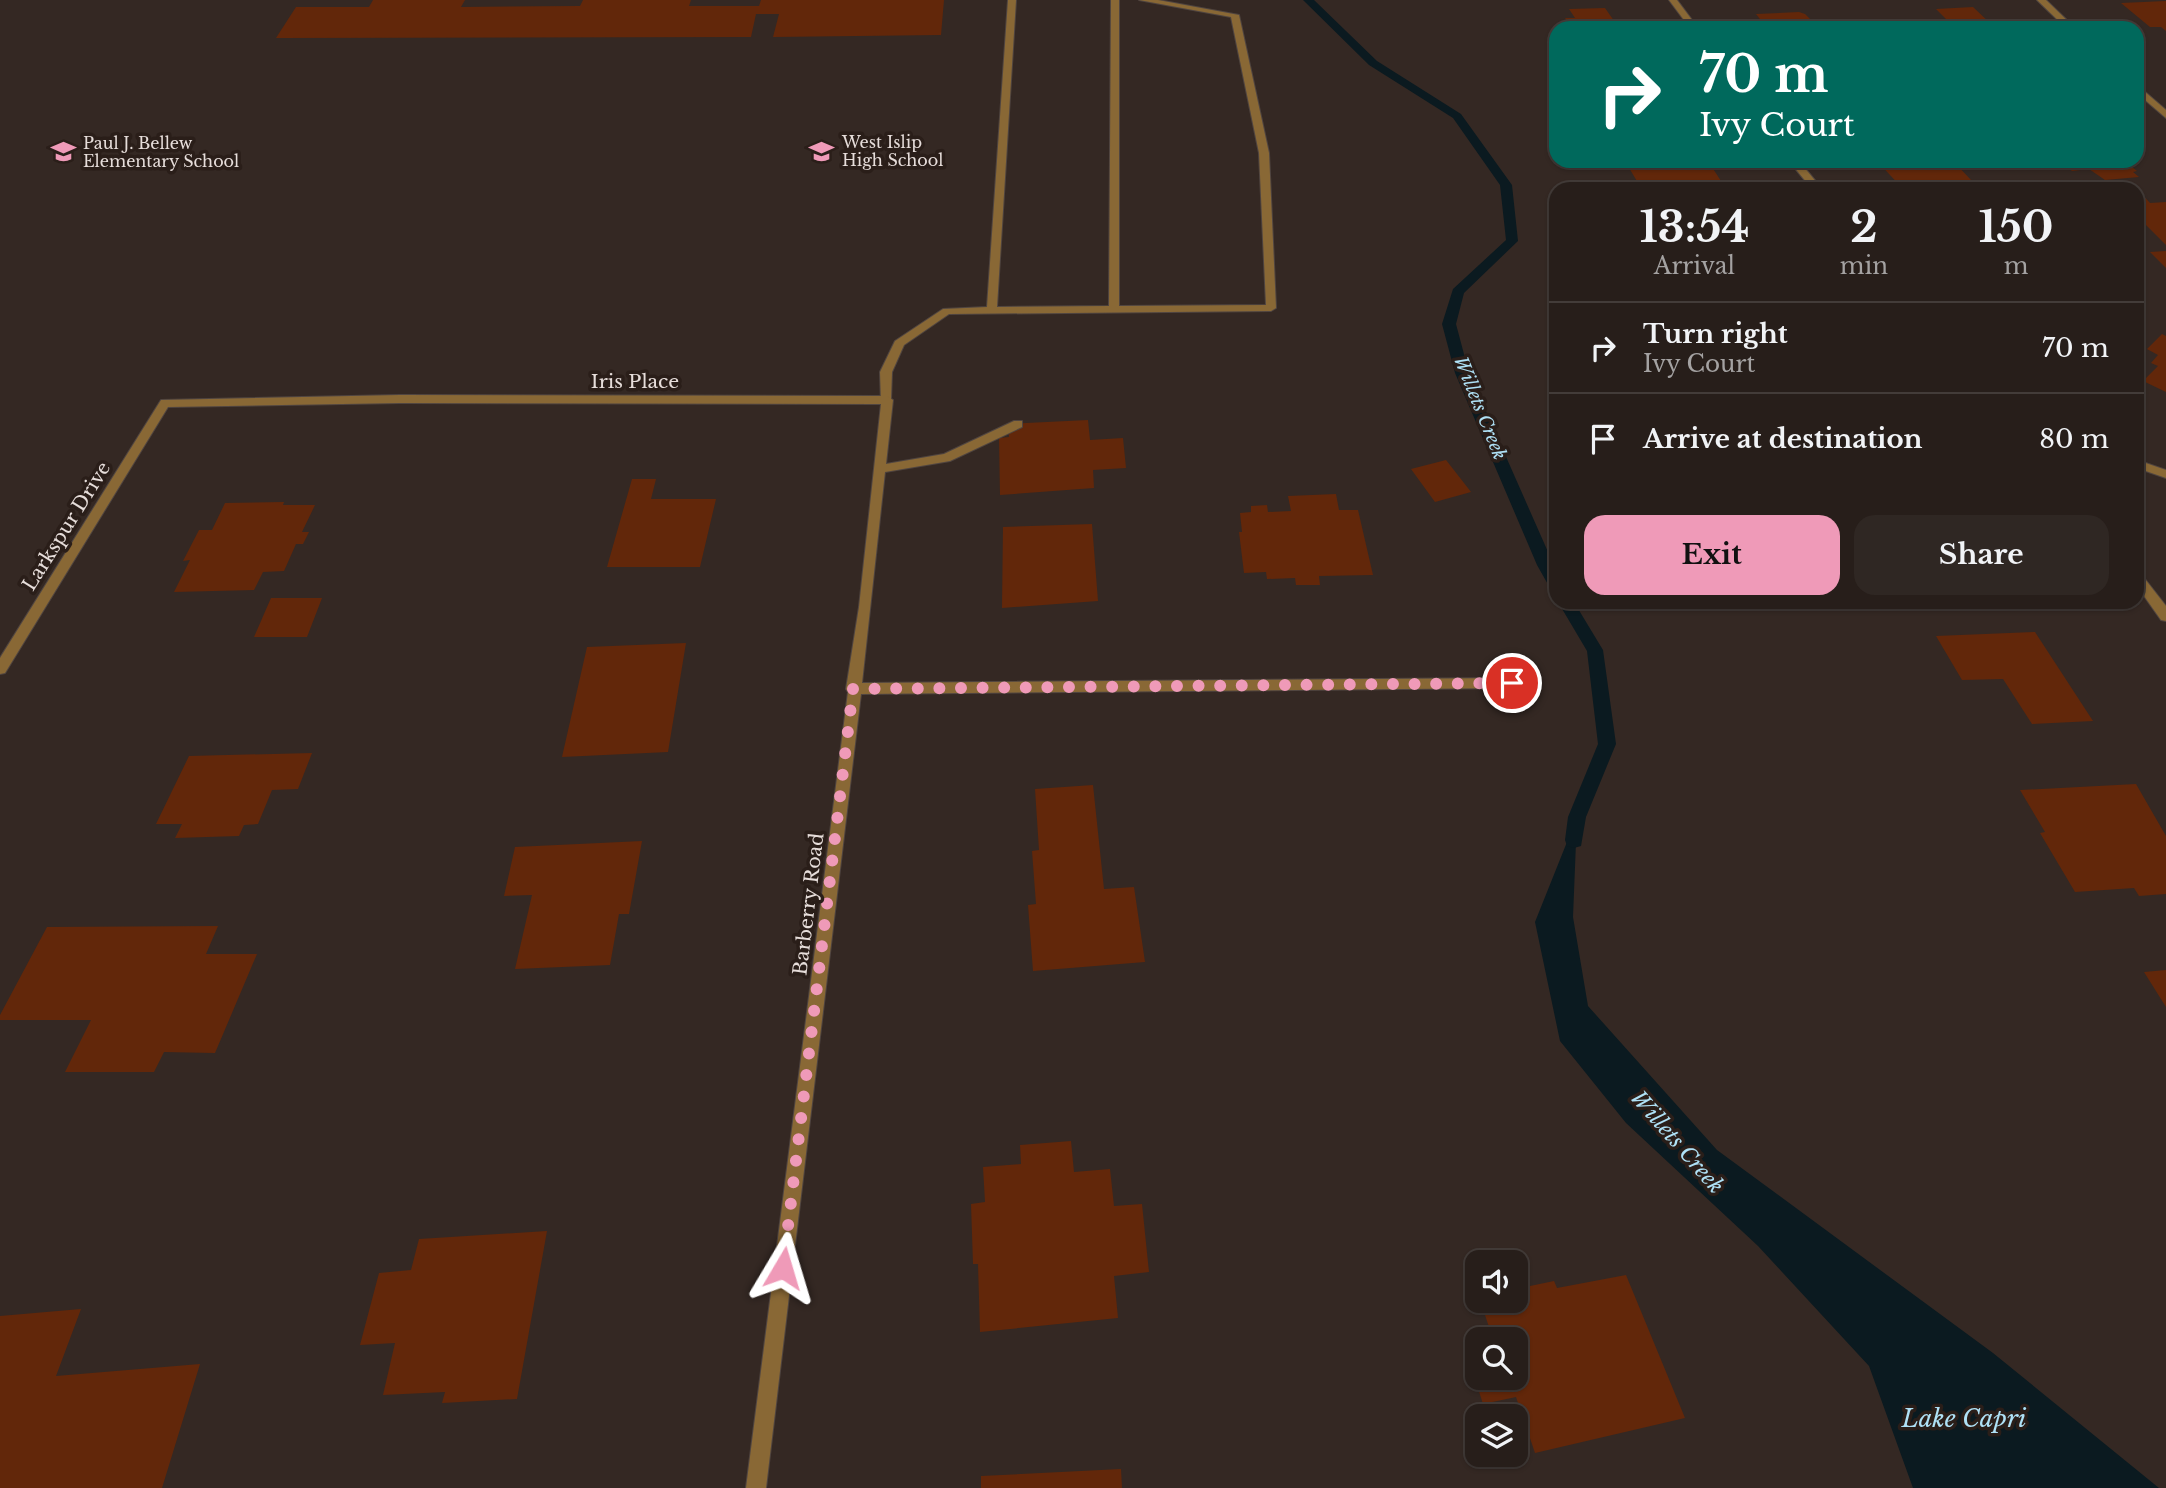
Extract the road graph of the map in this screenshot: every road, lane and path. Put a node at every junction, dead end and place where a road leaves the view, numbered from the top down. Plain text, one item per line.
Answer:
1 (1012, 0) edge
2 (1115, 0) edge
3 (1143, 0) edge
4 (1673, 0) edge
5 (2041, 0) edge
6 (1689, 21) edge
7 (2064, 21) edge
8 (2144, 95) edge
9 (2166, 115) edge
10 (1800, 168) edge
11 (1811, 182) edge
12 (1114, 309) junction
13 (992, 310) junction
14 (885, 400) junction
15 (165, 403) joint
16 (1018, 424) dead end
17 (2144, 466) edge
18 (878, 469) junction
19 (2166, 474) edge
20 (2144, 586) edge
21 (2166, 616) edge
22 (0, 669) edge
23 (1512, 683) dead end
24 (853, 689) junction
25 (756, 1488) edge

1 - 13 street
2 - 12 street
3 - 12 street
4 - 6 street
5 - 7 street
8 - 9 street
10 - 11 street
12 - 13 street
13 - 14 street
14 - 15 street, Iris Place
14 - 18 street
15 - 22 street, Larkspur Drive
16 - 18 street
17 - 19 street
18 - 24 street, Barberry Road
20 - 21 street
23 - 24 street
24 - 25 street, Barberry Road

